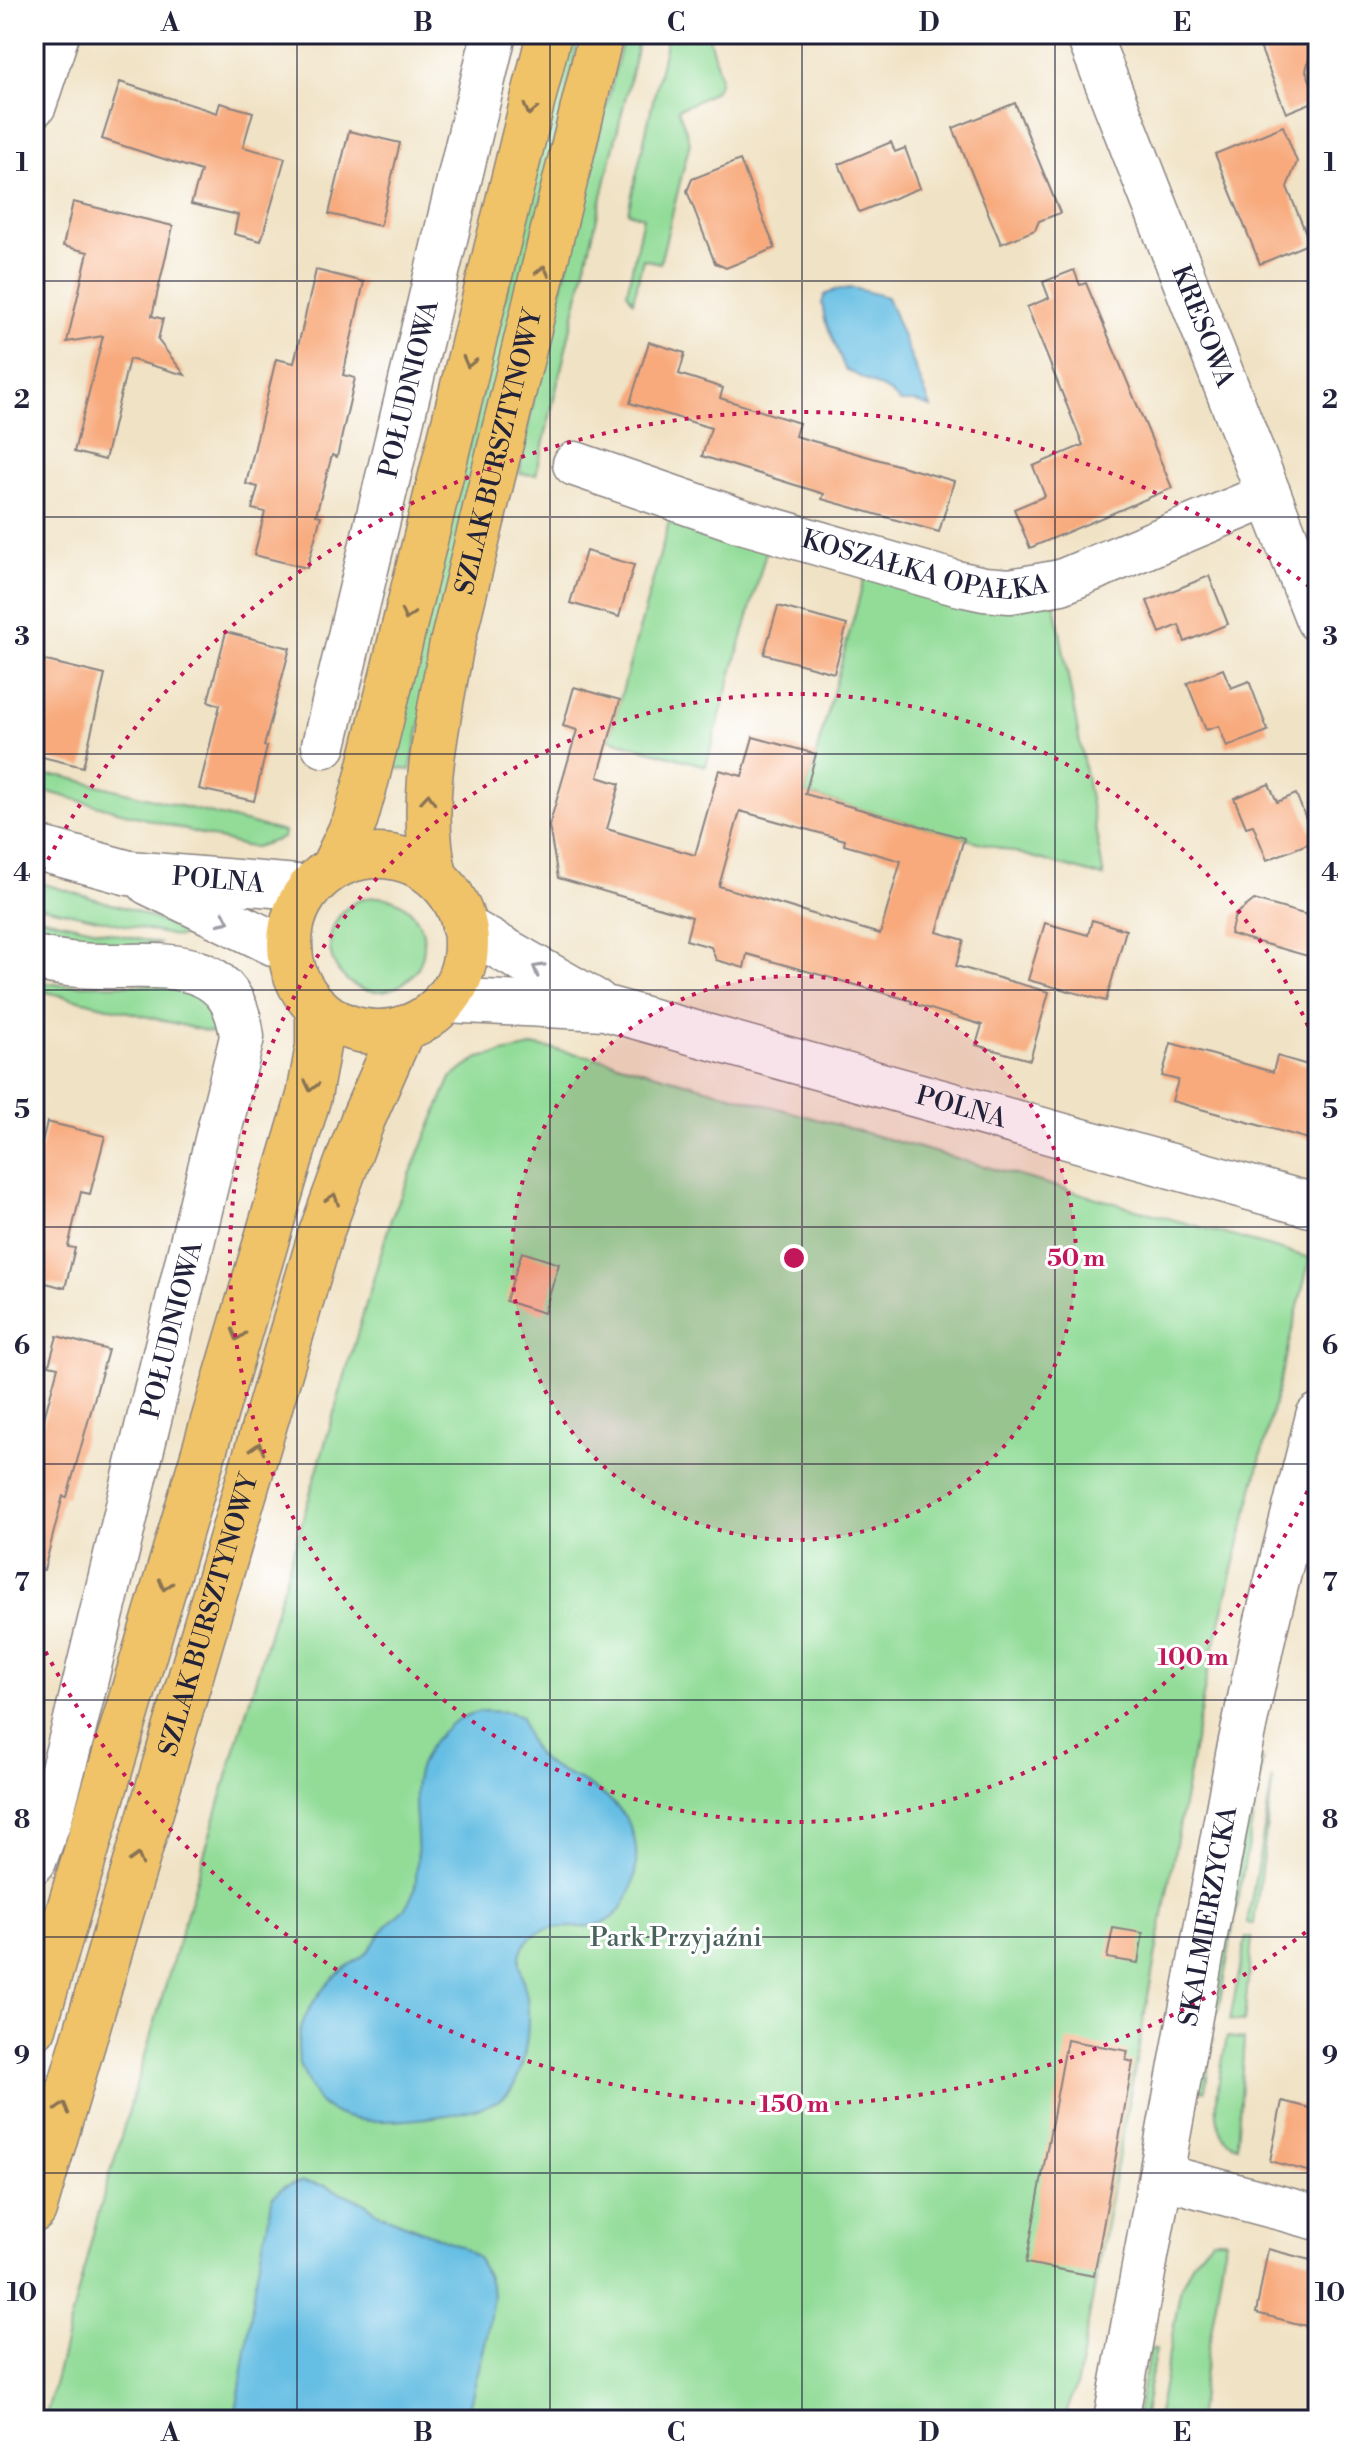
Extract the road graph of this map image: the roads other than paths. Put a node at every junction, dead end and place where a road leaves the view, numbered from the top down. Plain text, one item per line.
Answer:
1 (57, 34) edge
2 (494, 34) edge
3 (549, 34) edge
4 (601, 34) edge
5 (1088, 34) edge
6 (34, 105) edge
7 (575, 464) dead end
8 (1269, 495) junction
9 (1318, 620) edge
10 (324, 745) dead end
11 (34, 847) edge
12 (129, 873) junction
13 (435, 876) junction
14 (321, 878) junction
15 (464, 927) junction
16 (290, 951) junction
17 (34, 958) edge
18 (445, 1000) junction
19 (318, 1008) junction
20 (605, 1008) junction
21 (403, 1028) junction
22 (1318, 1207) edge
23 (1318, 1416) edge
24 (34, 1861) edge
25 (34, 2028) edge
26 (1161, 2176) junction
27 (34, 2210) edge
28 (1318, 2218) edge
29 (1116, 2420) edge

1 - 6 street
2 - 10 street, POŁUDNIOWA
3 -> 14 main road, SZLAK BURSZTYNOWY
13 -> 4 main road, SZLAK BURSZTYNOWY
5 - 8 street, KRESOWA
7 - 8 street, KOSZAŁKA OPAŁKA
8 - 9 street, KRESOWA
11 - 12 street, POLNA
12 - 14 street, POLNA
12 -> 16 street, POLNA
13 - 14 main road
13 - 15 main road
14 - 16 main road
15 - 18 main road
20 -> 15 street, POLNA
16 - 19 main road
17 - 24 street, POŁUDNIOWA
18 - 20 street, POLNA
18 - 21 main road
19 - 21 main road
19 -> 25 main road, SZLAK BURSZTYNOWY
20 - 22 street, POLNA
27 -> 21 main road, SZLAK BURSZTYNOWY
23 - 26 street, SKALMIERZYCKA
26 - 28 street
26 - 29 street, SKALMIERZYCKA

